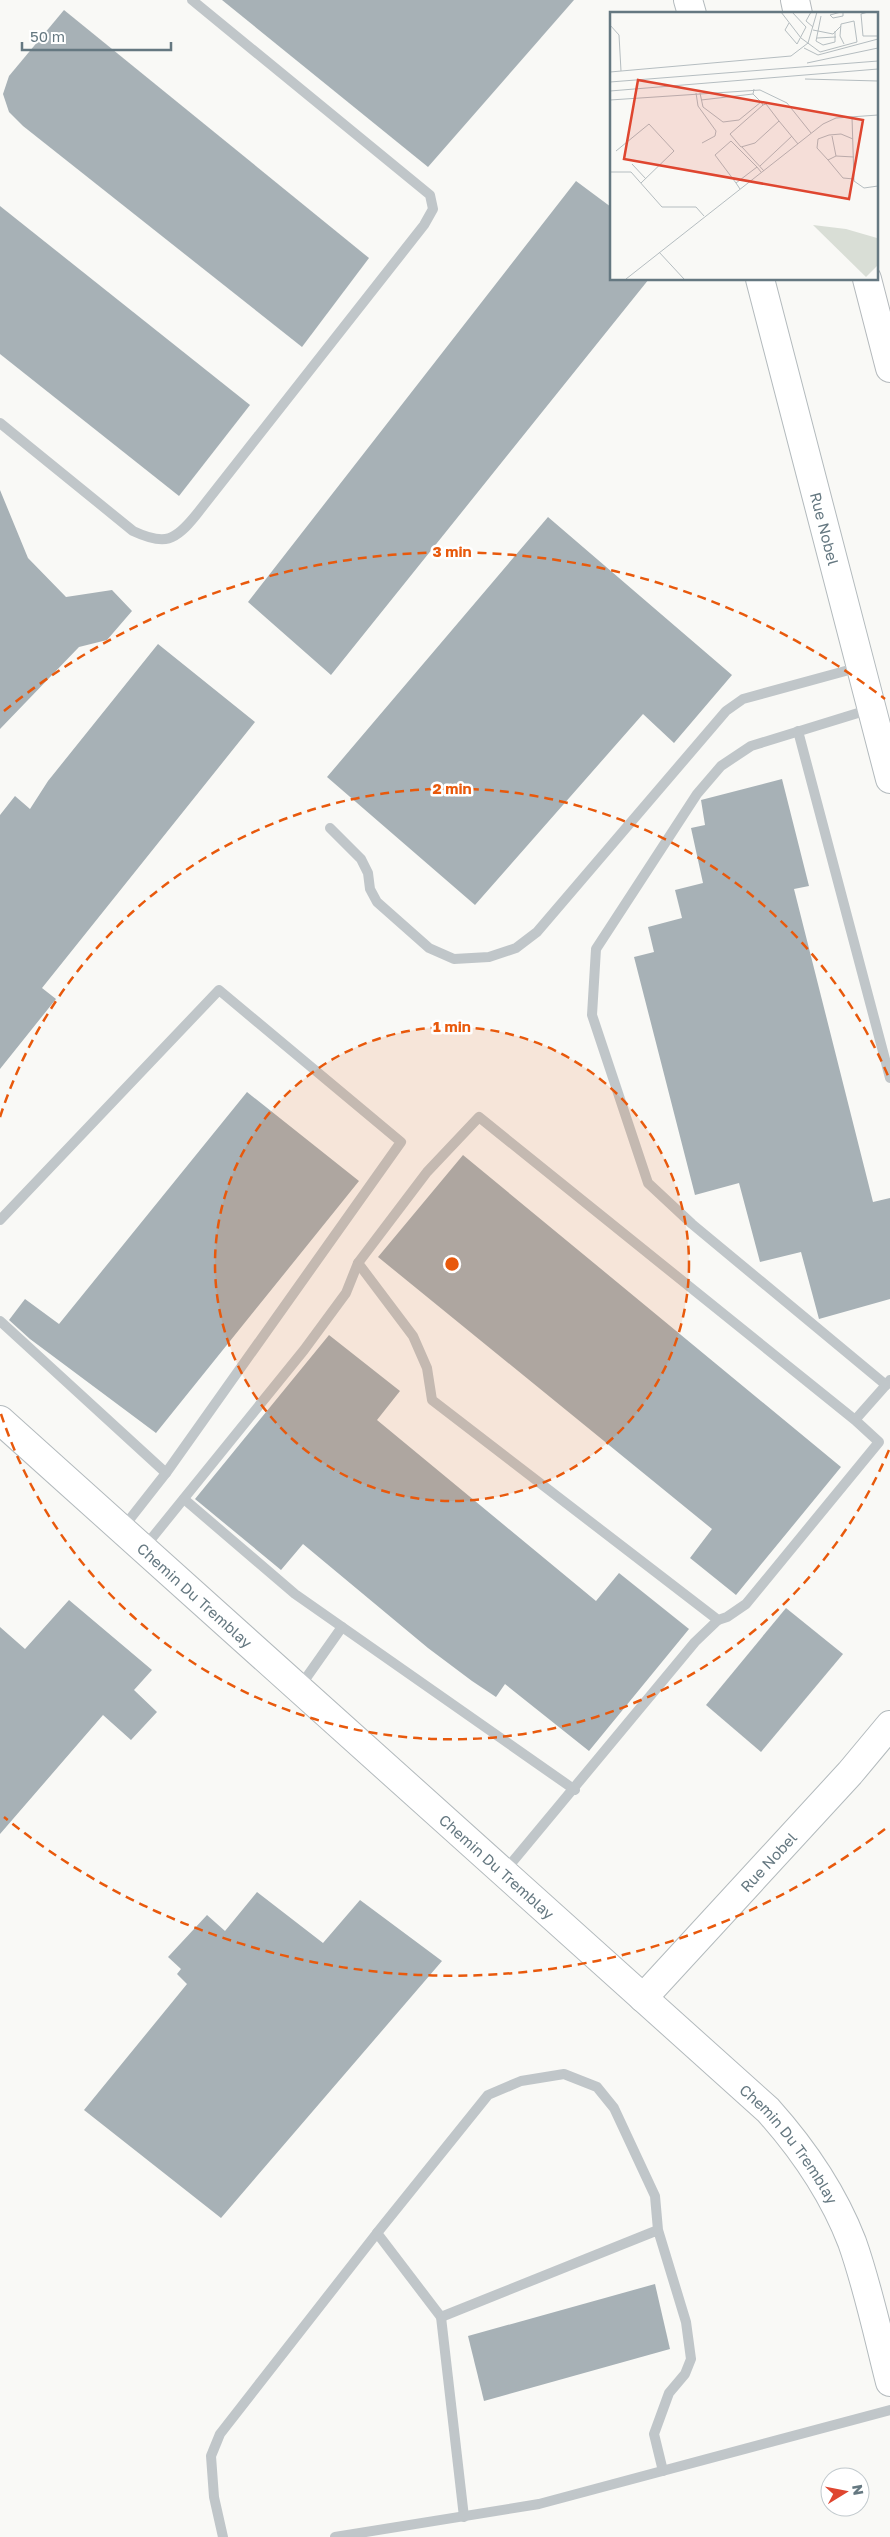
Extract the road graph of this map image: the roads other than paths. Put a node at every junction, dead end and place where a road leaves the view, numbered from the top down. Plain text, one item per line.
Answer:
1 (192, 0) edge
2 (760, 280) edge
3 (867, 280) edge
4 (890, 368) edge
5 (0, 423) edge
6 (861, 666) junction
7 (872, 709) junction
8 (798, 731) junction
9 (890, 779) edge
10 (330, 828) dead end
11 (890, 1078) edge
12 (0, 1220) edge
13 (358, 1263) junction
14 (0, 1321) edge
15 (888, 1383) edge
16 (0, 1420) edge
17 (855, 1420) junction
18 (166, 1473) junction
19 (184, 1499) junction
20 (121, 1530) junction
21 (142, 1549) junction
22 (718, 1620) junction
23 (342, 1627) junction
24 (298, 1689) junction
25 (890, 1725) edge
26 (574, 1790) junction
27 (504, 1873) junction
28 (643, 1998) junction
29 (658, 2230) junction
30 (377, 2232) junction
31 (441, 2317) junction
32 (890, 2382) edge
33 (890, 2410) edge
34 (663, 2471) junction
35 (464, 2517) junction
36 (224, 2537) edge
37 (336, 2537) edge

1 - 5 lane
2 - 6 main road, Rue Nobel
3 - 4 main road
6 - 7 main road, Rue Nobel
6 - 10 lane
7 - 8 lane
7 - 9 main road, Rue Nobel
8 - 11 lane
8 - 15 lane
12 - 18 lane
13 - 17 lane
13 - 19 lane
13 - 22 lane
14 - 18 lane
15 - 17 lane
16 - 20 main road, Chemin Du Tremblay
17 - 22 lane
18 - 20 lane
19 - 21 lane
19 - 23 lane
20 - 21 main road, Chemin Du Tremblay
21 - 24 main road, Chemin Du Tremblay
22 - 26 lane
23 - 24 lane
23 - 26 lane
24 - 27 main road, Chemin Du Tremblay
25 - 28 main road, Rue Nobel
26 - 27 lane
27 - 28 main road, Chemin Du Tremblay
28 - 32 main road, Chemin Du Tremblay
29 - 30 lane
29 - 31 lane
29 - 34 lane
30 - 31 lane
30 - 36 lane
31 - 35 lane
33 - 34 lane
34 - 35 lane
35 - 37 lane

